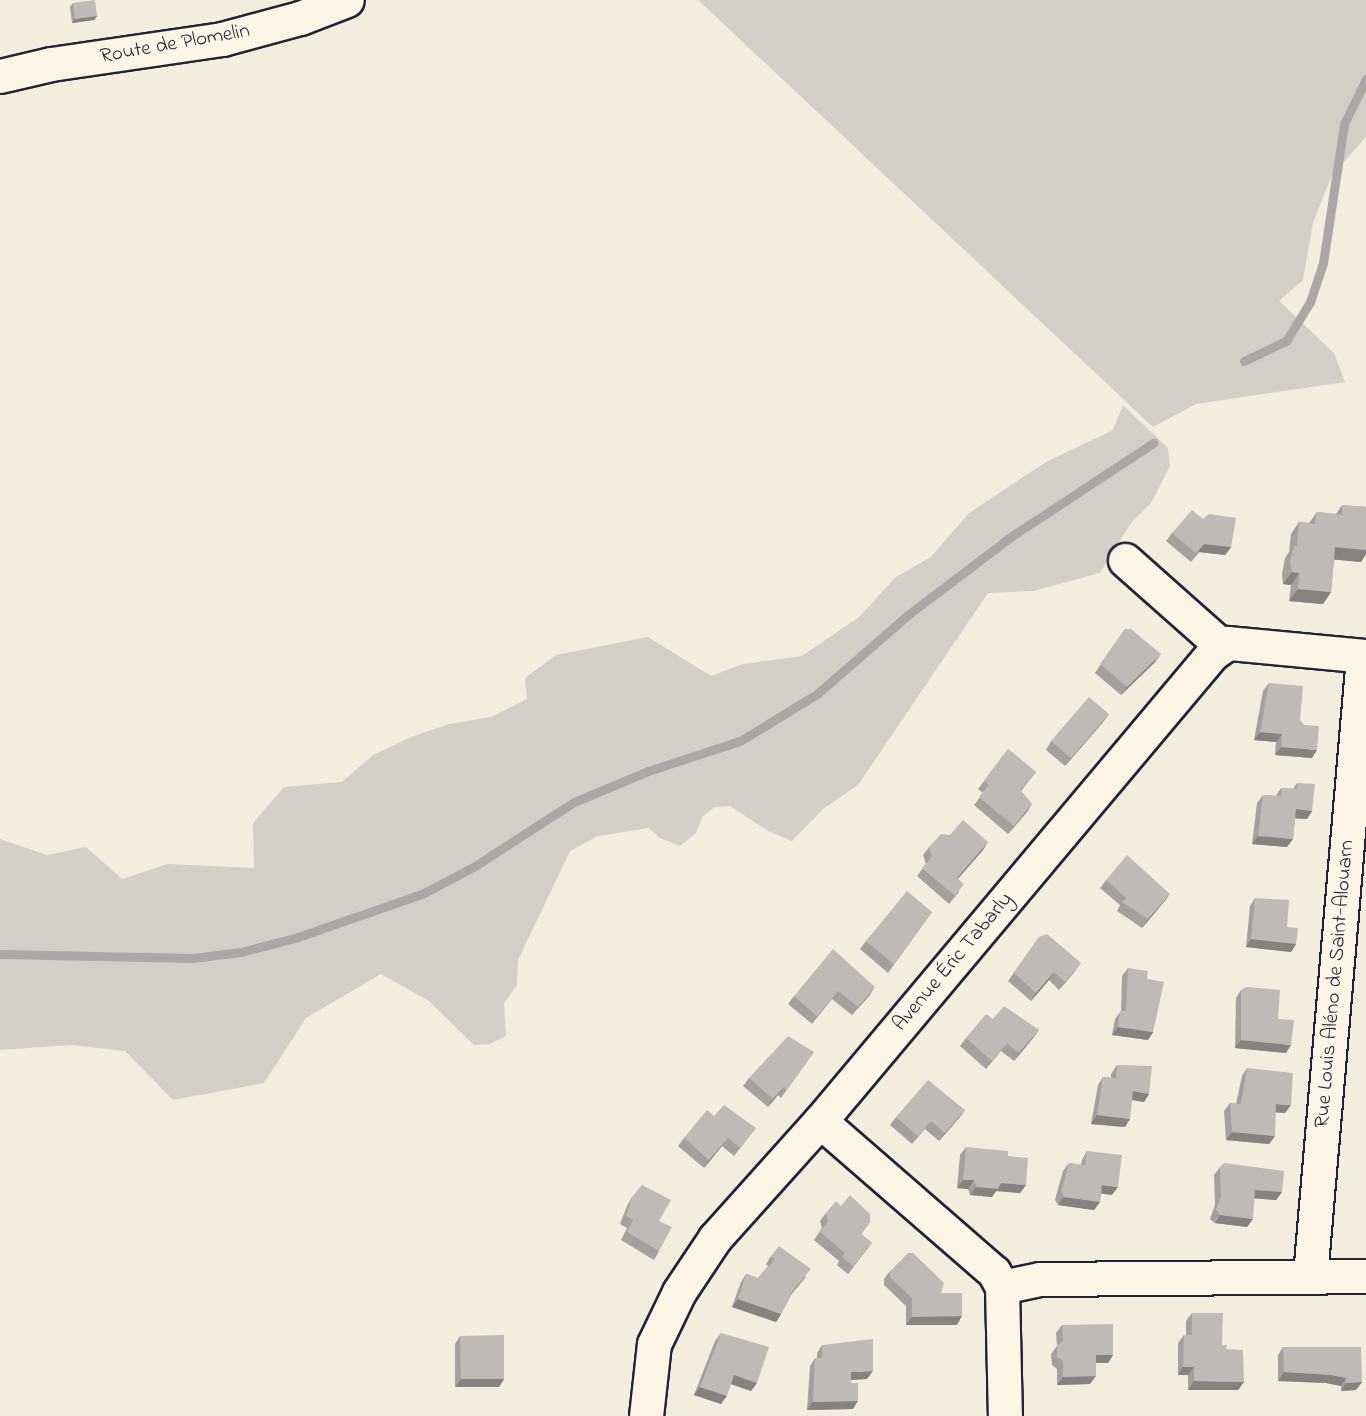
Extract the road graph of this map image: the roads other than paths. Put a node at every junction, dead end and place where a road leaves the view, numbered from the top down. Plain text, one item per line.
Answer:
1 (347, 0) edge
2 (0, 76) edge
3 (1125, 560) dead end
4 (1221, 646) junction
5 (1364, 656) edge
6 (820, 1120) junction
7 (1310, 1276) junction
8 (1366, 1276) edge
9 (1002, 1287) junction
10 (646, 1416) edge
11 (1005, 1416) edge

1 - 2 street, Route de Plomelin
3 - 4 street
4 - 5 street
4 - 6 street, Avenue Éric Tabarly
5 - 7 street, Rue Louis Aléno de Saint-Alouarn
6 - 9 street
6 - 10 street, Avenue Éric Tabarly
7 - 8 street
7 - 9 street
9 - 11 street

